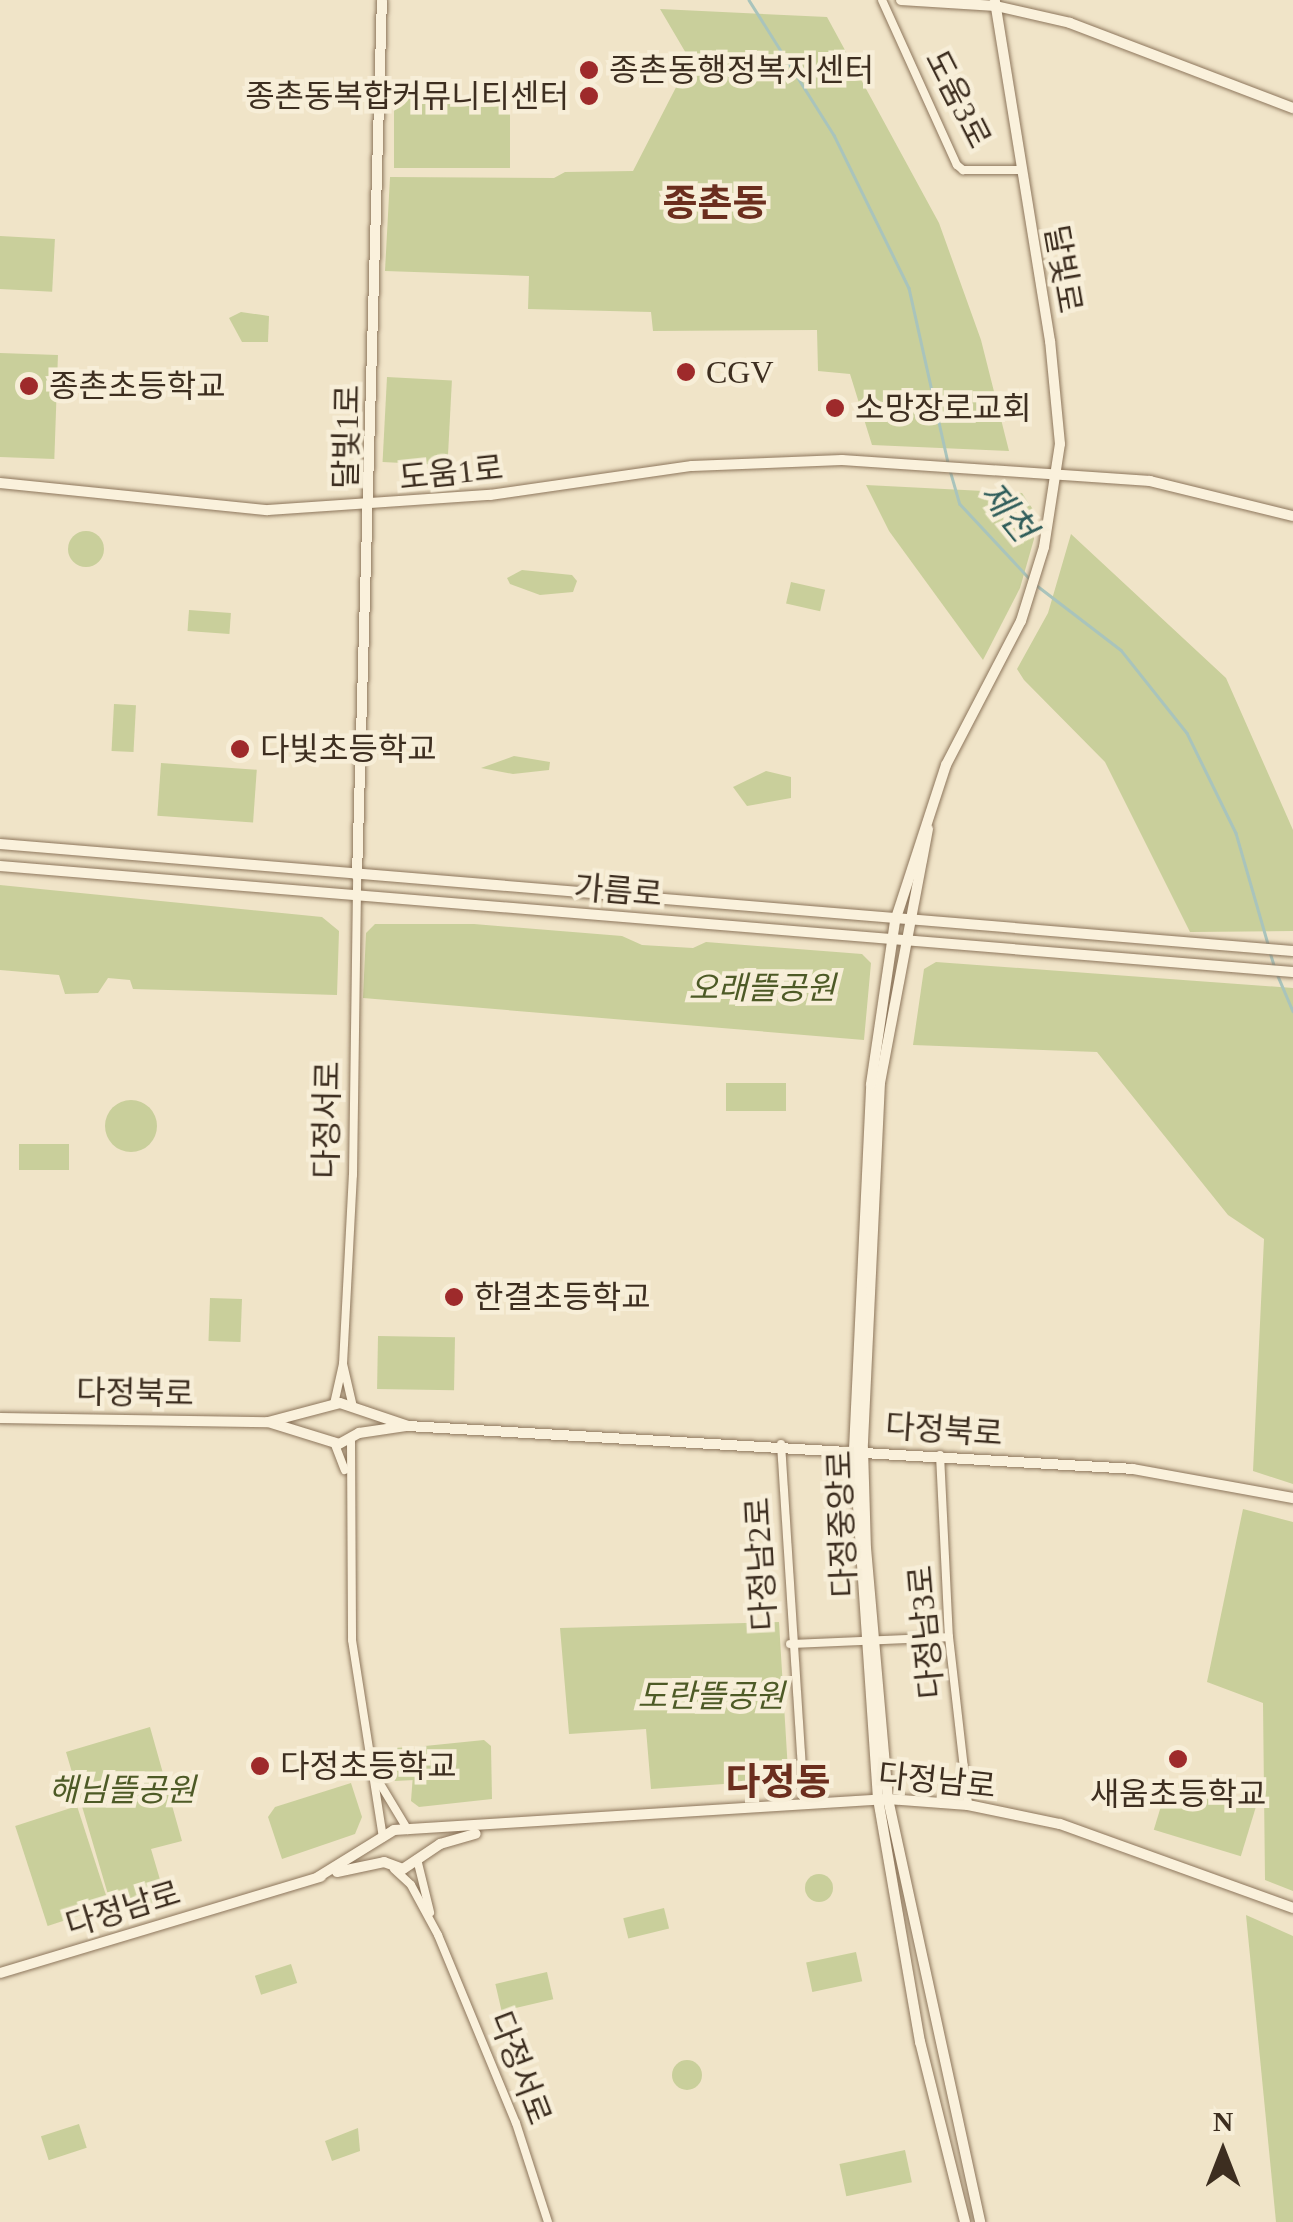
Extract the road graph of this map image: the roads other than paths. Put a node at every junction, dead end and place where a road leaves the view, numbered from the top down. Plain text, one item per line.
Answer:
1 (382, 0) edge
2 (882, 0) edge
3 (900, 0) edge
4 (995, 3) edge
5 (1293, 108) edge
6 (1022, 170) junction
7 (1056, 474) junction
8 (0, 483) edge
9 (371, 506) junction
10 (1293, 516) edge
11 (929, 818) junction
12 (0, 844) edge
13 (0, 866) edge
14 (357, 876) junction
15 (357, 894) junction
16 (895, 922) junction
17 (911, 923) junction
18 (893, 938) junction
19 (908, 940) junction
20 (1293, 951) edge
21 (1293, 972) edge
22 (343, 1364) junction
23 (329, 1408) junction
24 (356, 1410) junction
25 (0, 1418) edge
26 (268, 1422) junction
27 (408, 1426) junction
28 (354, 1437) junction
29 (329, 1439) junction
30 (781, 1444) junction
31 (858, 1449) junction
32 (940, 1455) junction
33 (348, 1480) junction
34 (1293, 1498) edge
35 (949, 1638) junction
36 (867, 1640) junction
37 (790, 1644) junction
38 (376, 1778) junction
39 (883, 1799) junction
40 (804, 1800) junction
41 (968, 1806) junction
42 (501, 1827) junction
43 (410, 1832) junction
44 (382, 1840) junction
45 (418, 1857) junction
46 (389, 1866) junction
47 (318, 1877) junction
48 (1293, 1908) edge
49 (438, 1935) junction
50 (0, 1973) edge
51 (548, 2222) edge
52 (965, 2222) edge
53 (980, 2222) edge

1 - 9 street, 달빛1로
2 - 6 street, 도움3로
3 - 4 street, 도움3로
4 - 5 street, 도움3로
4 - 6 street, 달빛로
6 - 7 street, 달빛로
7 - 9 street, 도움1로
7 - 10 street
7 - 11 street, 달빛로
8 - 9 street, 도움1로
9 - 14 street, 달빛1로
11 - 16 street
11 - 17 street, 다정중앙로
12 - 14 street, 가름로
13 - 15 street, 가름로
14 - 15 street, 다정서로
14 - 16 street, 가름로
15 - 18 street, 가름로
15 - 22 street, 다정서로
16 - 17 street, 가름로
16 - 18 street, 다정중앙로
17 - 19 street, 다정중앙로
17 - 20 street, 가름로
18 - 19 street, 가름로
18 - 31 street, 다정중앙로
19 - 21 street, 가름로
19 - 31 street, 다정중앙로
22 - 23 street
22 - 24 street
23 - 24 street
23 - 26 street
23 - 29 street
24 - 27 street
24 - 28 street
25 - 26 street, 다정북로
26 - 29 street
27 - 28 street
27 - 30 street, 다정북로
28 - 29 street
28 - 33 street
29 - 33 street
30 - 31 street, 다정북로
30 - 37 street, 다정남2로
31 - 32 street, 다정북로
31 - 36 street, 다정중앙로
32 - 34 street, 다정북로
32 - 35 street, 다정남3로
33 - 38 street
35 - 36 street
35 - 41 street, 다정남3로
36 - 37 street
36 - 39 street, 다정중앙로
37 - 40 street, 다정남2로
38 - 43 street
38 - 44 street
39 - 40 street, 다정남로
39 - 41 street, 다정남로
39 - 52 street, 다정중앙로
39 - 53 street, 다정중앙로
40 - 42 street, 다정남로
41 - 48 street, 다정남로
42 - 43 street
42 - 45 street
43 - 44 street
43 - 45 street
44 - 46 street
44 - 47 street
45 - 46 street
45 - 49 street
46 - 47 street
46 - 49 street
47 - 50 street, 다정남로
49 - 51 street, 다정서로

